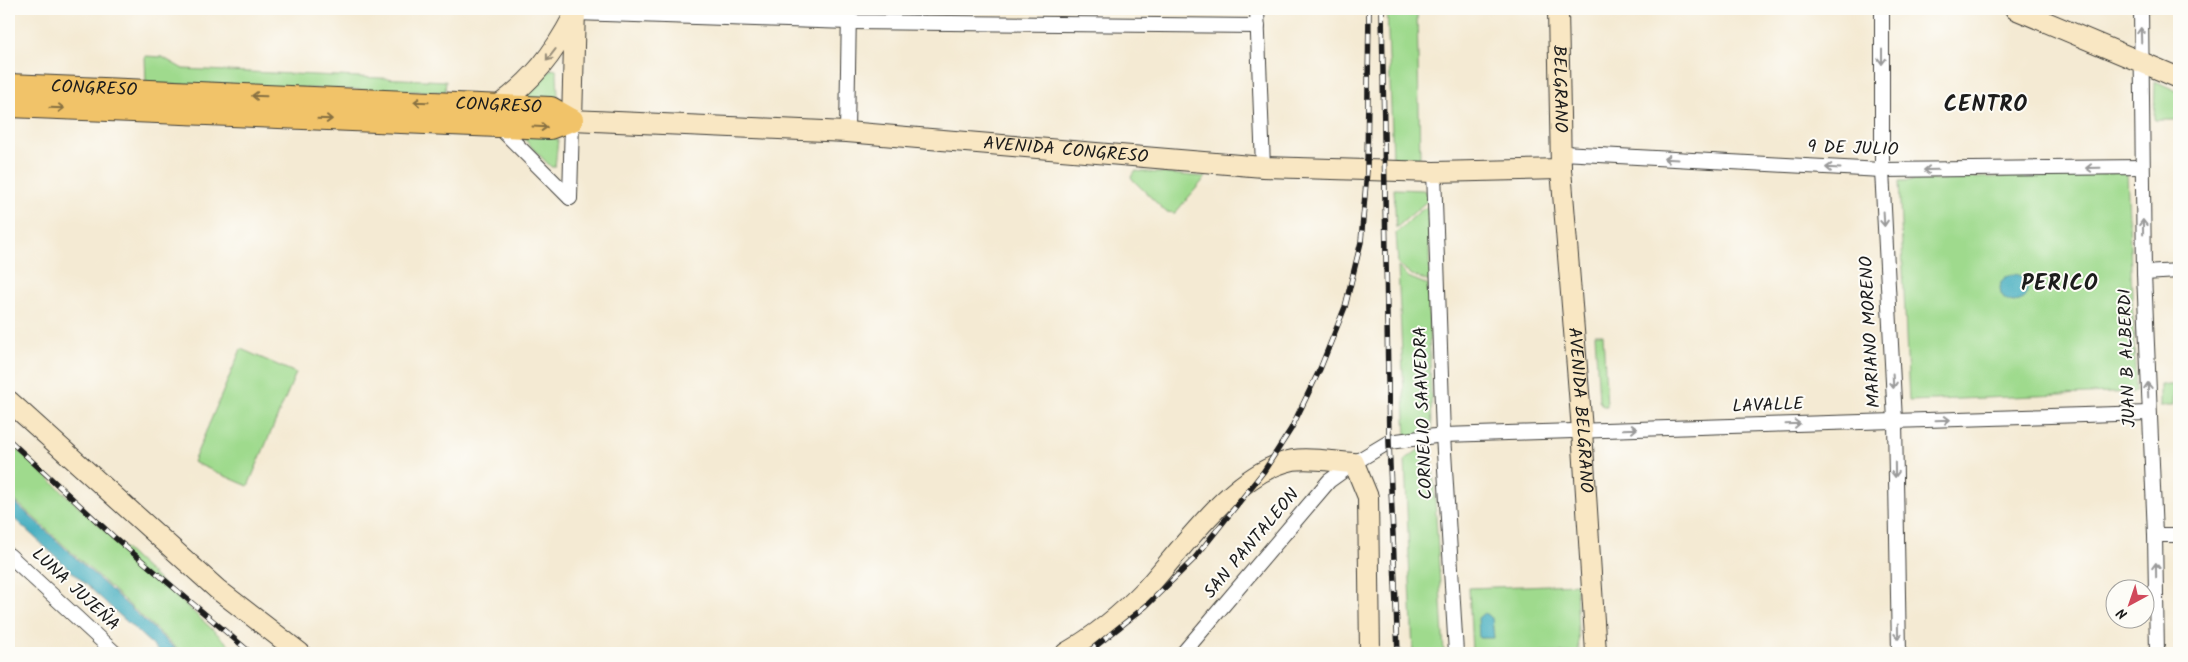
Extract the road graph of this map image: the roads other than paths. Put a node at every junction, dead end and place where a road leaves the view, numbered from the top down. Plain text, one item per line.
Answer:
1 (1257, 9) edge
2 (1558, 9) edge
3 (1882, 9) edge
4 (2015, 9) edge
5 (2141, 9) edge
6 (575, 11) edge
7 (849, 15) edge
8 (1258, 26) junction
9 (2142, 62) junction
10 (2179, 78) edge
11 (9, 85) edge
12 (9, 106) edge
13 (497, 115) junction
14 (572, 120) junction
15 (847, 132) junction
16 (1562, 161) junction
17 (1263, 167) junction
18 (2142, 167) junction
19 (1882, 170) junction
20 (1434, 172) junction
21 (2179, 271) edge
22 (2144, 273) junction
23 (9, 401) edge
24 (2149, 413) junction
25 (1895, 421) junction
26 (1582, 430) junction
27 (1443, 435) junction
28 (1389, 442) joint
29 (1354, 463) junction
30 (2155, 535) junction
31 (2179, 535) edge
32 (9, 555) edge
33 (115, 653) edge
34 (300, 653) edge
35 (1066, 653) edge
36 (1184, 653) edge
37 (1370, 653) edge
38 (1456, 653) edge
39 (1596, 653) edge
40 (1899, 653) edge
41 (2157, 653) edge

1 - 8 street
2 - 16 street, BELGRANO
3 -> 19 street, MARIANO MORENO
4 - 9 street
9 -> 5 street, JUAN B ALBERDI
6 - 7 street
6 -> 13 street
6 - 14 street
7 - 8 street
7 - 15 street
8 - 17 street
9 - 10 street
9 - 18 street, JUAN B ALBERDI
13 -> 11 main road, CONGRESO
12 -> 13 main road, CONGRESO
13 - 14 main road, CONGRESO
13 - 14 street
14 - 15 street, AVENIDA CONGRESO
15 - 17 street, AVENIDA CONGRESO
19 -> 16 street, 9 DE JULIO
16 - 20 street, AVENIDA CONGRESO
16 - 26 street, AVENIDA BELGRANO
17 - 20 street, AVENIDA CONGRESO
18 -> 19 street, 9 DE JULIO
22 -> 18 street, JUAN B ALBERDI
19 -> 25 street, MARIANO MORENO
20 - 27 street, CORNELIO SAAVEDRA
21 - 22 street
24 -> 22 street, JUAN B ALBERDI
23 - 34 street
25 -> 24 street, LAVALLE
24 - 30 street, JUAN B ALBERDI
26 -> 25 street, LAVALLE
25 -> 40 street, MARIANO MORENO
26 - 27 street, LAVALLE
26 - 39 street, AVENIDA BELGRANO
27 - 28 street, LAVALLE
27 - 38 street, CORNELIO SAAVEDRA
28 - 29 street, SAN PANTALEON
29 - 35 street
29 - 36 street, SAN PANTALEON
29 - 37 street
30 - 31 street
41 -> 30 street, JUAN B ALBERDI
32 - 33 street, LUNA JUJEÑA

